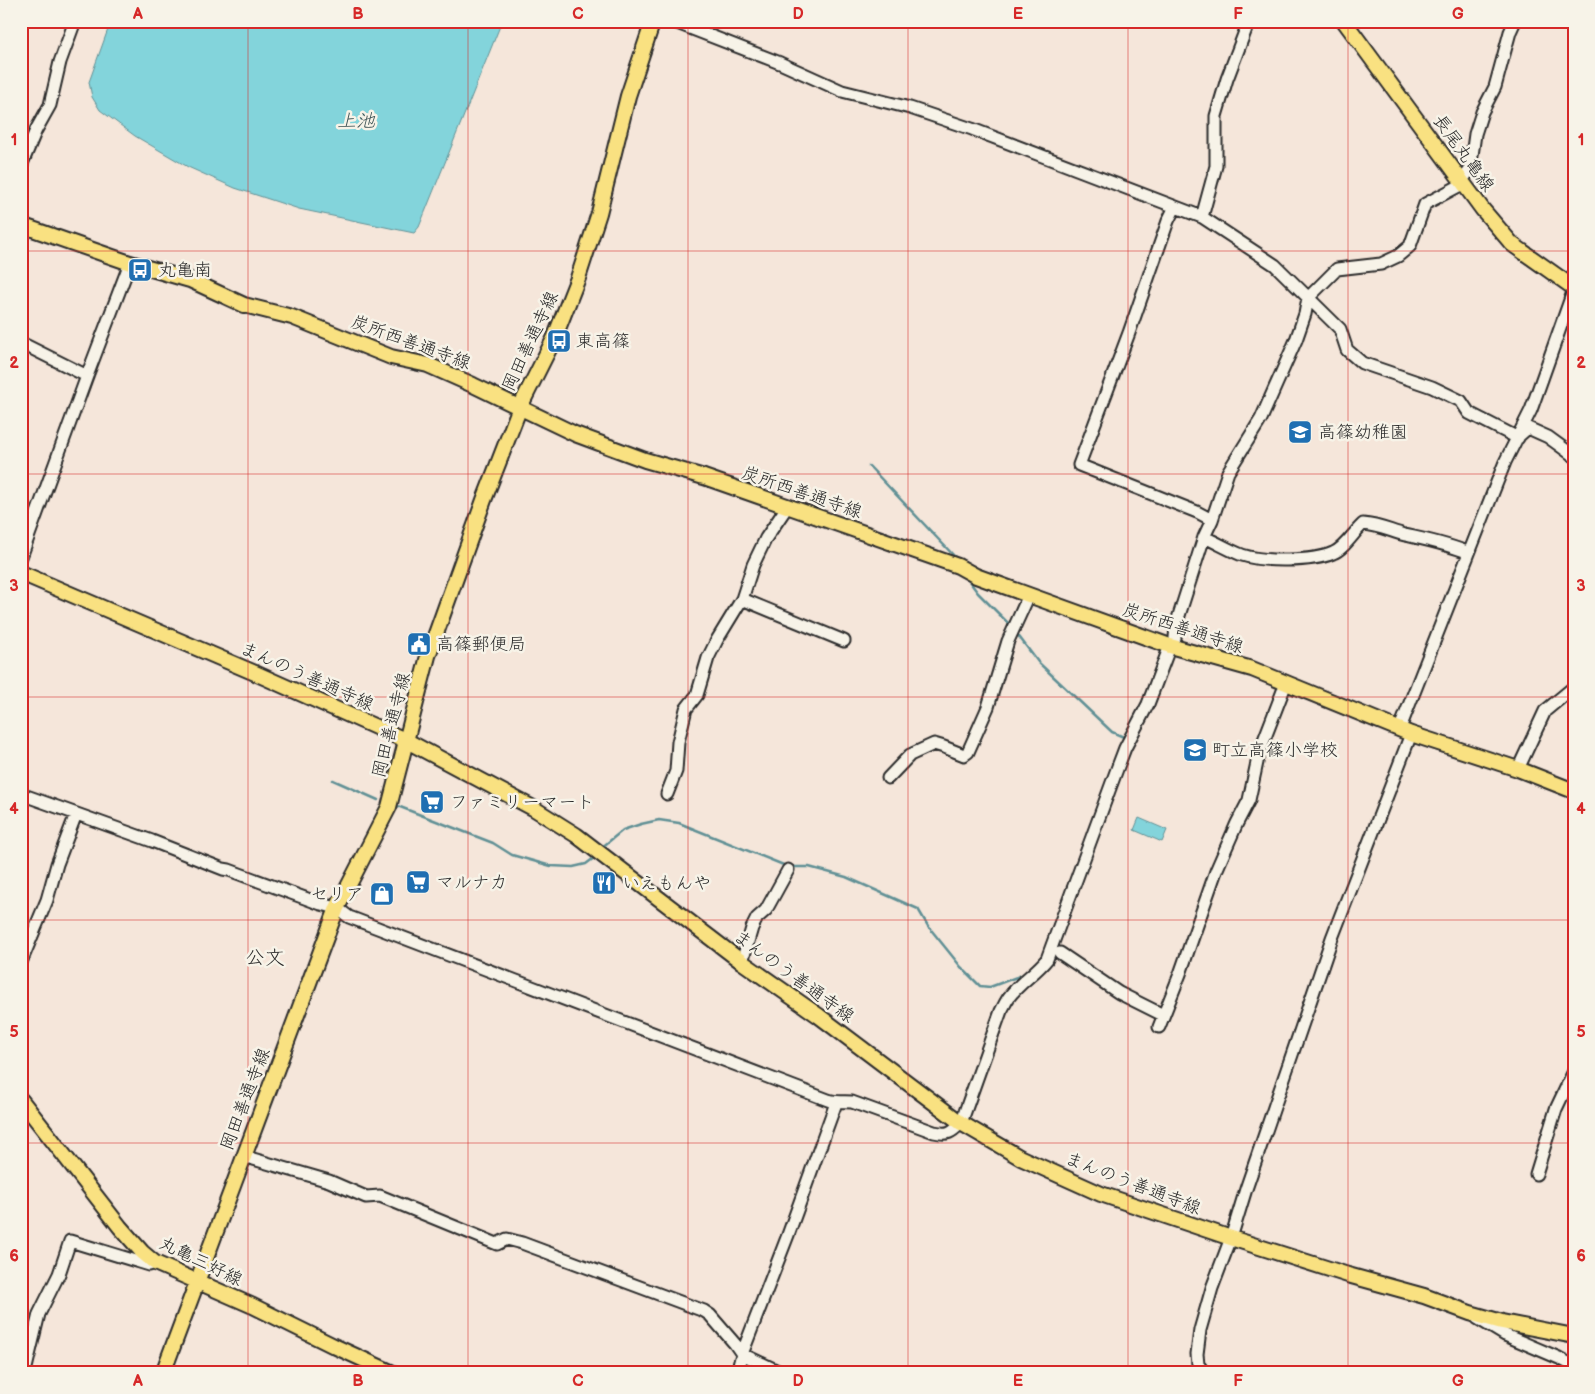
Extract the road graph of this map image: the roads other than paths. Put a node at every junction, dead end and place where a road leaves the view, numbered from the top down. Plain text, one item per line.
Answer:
1 (75, 21) edge
2 (653, 21) edge
3 (672, 21) edge
4 (1249, 21) edge
5 (1344, 21) edge
6 (1515, 21) edge
7 (21, 166) edge
8 (1462, 182) junction
9 (1175, 207) junction
10 (1202, 217) junction
11 (21, 225) edge
12 (130, 263) junction
13 (1574, 288) edge
14 (1308, 298) junction
15 (21, 343) edge
16 (87, 376) junction
17 (520, 408) junction
18 (1518, 438) junction
19 (1574, 456) edge
20 (787, 507) junction
21 (1212, 520) junction
22 (1204, 537) junction
23 (1469, 553) junction
24 (21, 557) edge
25 (21, 573) edge
26 (1030, 594) junction
27 (742, 598) junction
28 (844, 641) dead end
29 (1172, 642) junction
30 (1286, 683) junction
31 (1574, 687) edge
32 (1407, 728) junction
33 (407, 741) junction
34 (1518, 769) junction
35 (888, 778) dead end
36 (1574, 791) edge
37 (21, 794) edge
38 (668, 794) dead end
39 (76, 814) junction
40 (788, 870) dead end
41 (336, 908) junction
42 (1060, 953) dead end
43 (21, 962) edge
44 (742, 962) junction
45 (1163, 1015) junction
46 (1159, 1027) dead end
47 (1574, 1071) edge
48 (21, 1100) edge
49 (836, 1103) junction
50 (961, 1123) junction
51 (243, 1156) junction
52 (1536, 1174) dead end
53 (1231, 1238) junction
54 (155, 1263) junction
55 (196, 1282) junction
56 (1470, 1313) junction
57 (1574, 1336) edge
58 (742, 1354) junction
59 (1574, 1366) edge
60 (21, 1371) edge
61 (163, 1373) edge
62 (393, 1373) edge
63 (737, 1373) edge
64 (782, 1373) edge
65 (1204, 1373) edge

1 - 7 street
2 - 17 main road, 岡田善通寺線
3 - 9 street
4 - 10 street
5 - 8 main road, 長尾丸亀線
6 - 8 street
8 - 13 main road, 長尾丸亀線
8 - 14 street
9 - 10 street
9 - 21 street
10 - 14 street
11 - 12 main road, 炭所西善通寺線
12 - 16 street
12 - 17 main road, 炭所西善通寺線
13 - 18 street
14 - 18 street
14 - 21 street
15 - 16 street
16 - 24 street
17 - 20 main road, 炭所西善通寺線
17 - 33 main road, 岡田善通寺線
18 - 19 street
18 - 23 street
20 - 26 main road, 炭所西善通寺線
20 - 27 street
21 - 22 street
22 - 23 street
22 - 29 street
23 - 32 street
25 - 33 main road, まんのう善通寺線
26 - 29 main road, 炭所西善通寺線
26 - 35 street
27 - 28 street
27 - 38 street
29 - 30 main road, 炭所西善通寺線
29 - 50 street
30 - 32 main road, 炭所西善通寺線
30 - 45 street
31 - 34 street
32 - 34 main road, 炭所西善通寺線
32 - 53 street
33 - 41 main road, 岡田善通寺線
33 - 44 main road, まんのう善通寺線
34 - 36 main road, 炭所西善通寺線
37 - 39 street
39 - 41 street
39 - 43 street
40 - 44 street
41 - 49 street
41 - 51 main road, 岡田善通寺線
42 - 45 street
44 - 50 main road, まんのう善通寺線
45 - 46 street
47 - 52 street
48 - 54 main road, 丸亀三好線
49 - 50 street
49 - 58 street
50 - 53 main road, まんのう善通寺線
51 - 55 main road, 岡田善通寺線
51 - 58 street
53 - 56 main road, まんのう善通寺線
53 - 65 street
54 - 55 main road, 丸亀三好線
54 - 60 street
55 - 61 main road, 岡田善通寺線
55 - 62 main road, 丸亀三好線
56 - 57 main road, まんのう善通寺線
56 - 59 street
58 - 63 street
58 - 64 street

